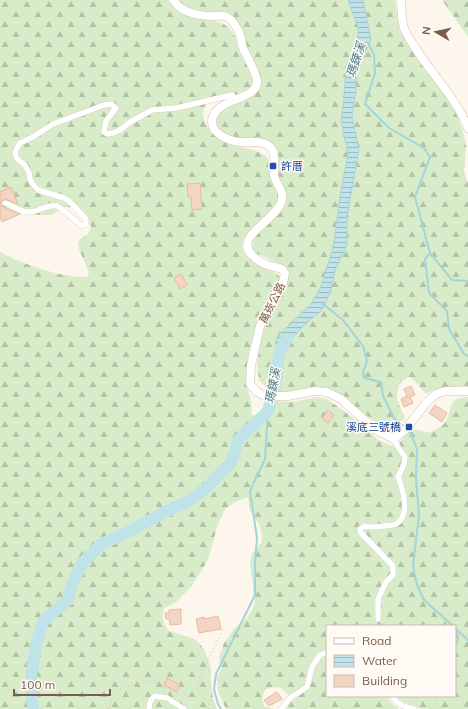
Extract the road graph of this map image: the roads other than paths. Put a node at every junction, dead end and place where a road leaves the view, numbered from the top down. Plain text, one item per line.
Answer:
1 (173, 0) edge
2 (401, 0) edge
3 (236, 99) junction
4 (468, 128) edge
5 (6, 203) dead end
6 (468, 391) edge
7 (394, 439) junction
8 (378, 619) dead end
9 (326, 652) edge
10 (392, 697) edge
11 (149, 709) edge
12 (184, 709) edge
13 (281, 709) edge
14 (414, 709) edge

1 - 3 street, 萬崁公路
2 - 4 street
3 - 5 street
3 - 7 street, 萬崁公路
6 - 7 street
7 - 8 street
9 - 13 street
10 - 14 street
11 - 12 street

